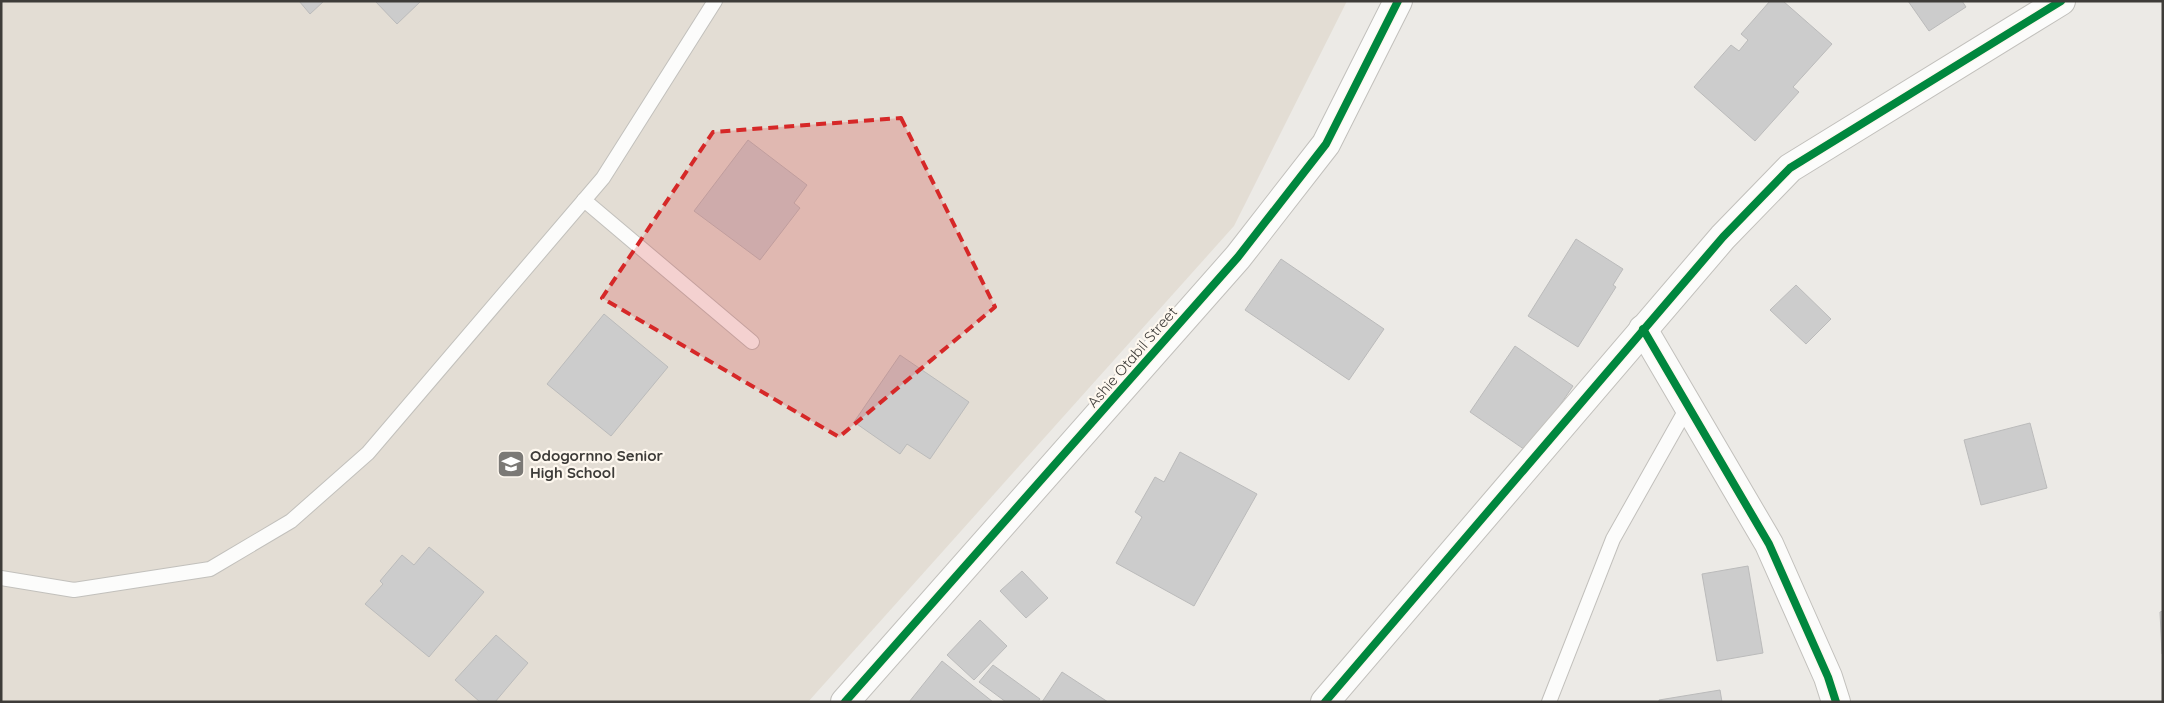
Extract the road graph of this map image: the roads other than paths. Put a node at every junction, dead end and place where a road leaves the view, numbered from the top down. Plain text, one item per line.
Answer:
1 (715, 1) edge
2 (1398, 1) edge
3 (2061, 1) edge
4 (584, 200) junction
5 (1643, 329) junction
6 (752, 342) dead end
7 (1688, 406) junction
8 (1, 578) edge
9 (845, 702) edge
10 (1325, 702) edge
11 (1549, 702) edge
12 (1836, 702) edge

1 - 4 lane
2 - 9 street, Ashie Otabil Street
3 - 5 street
4 - 6 lane
4 - 8 lane
5 - 7 street
5 - 10 street
7 - 11 lane
7 - 12 street

